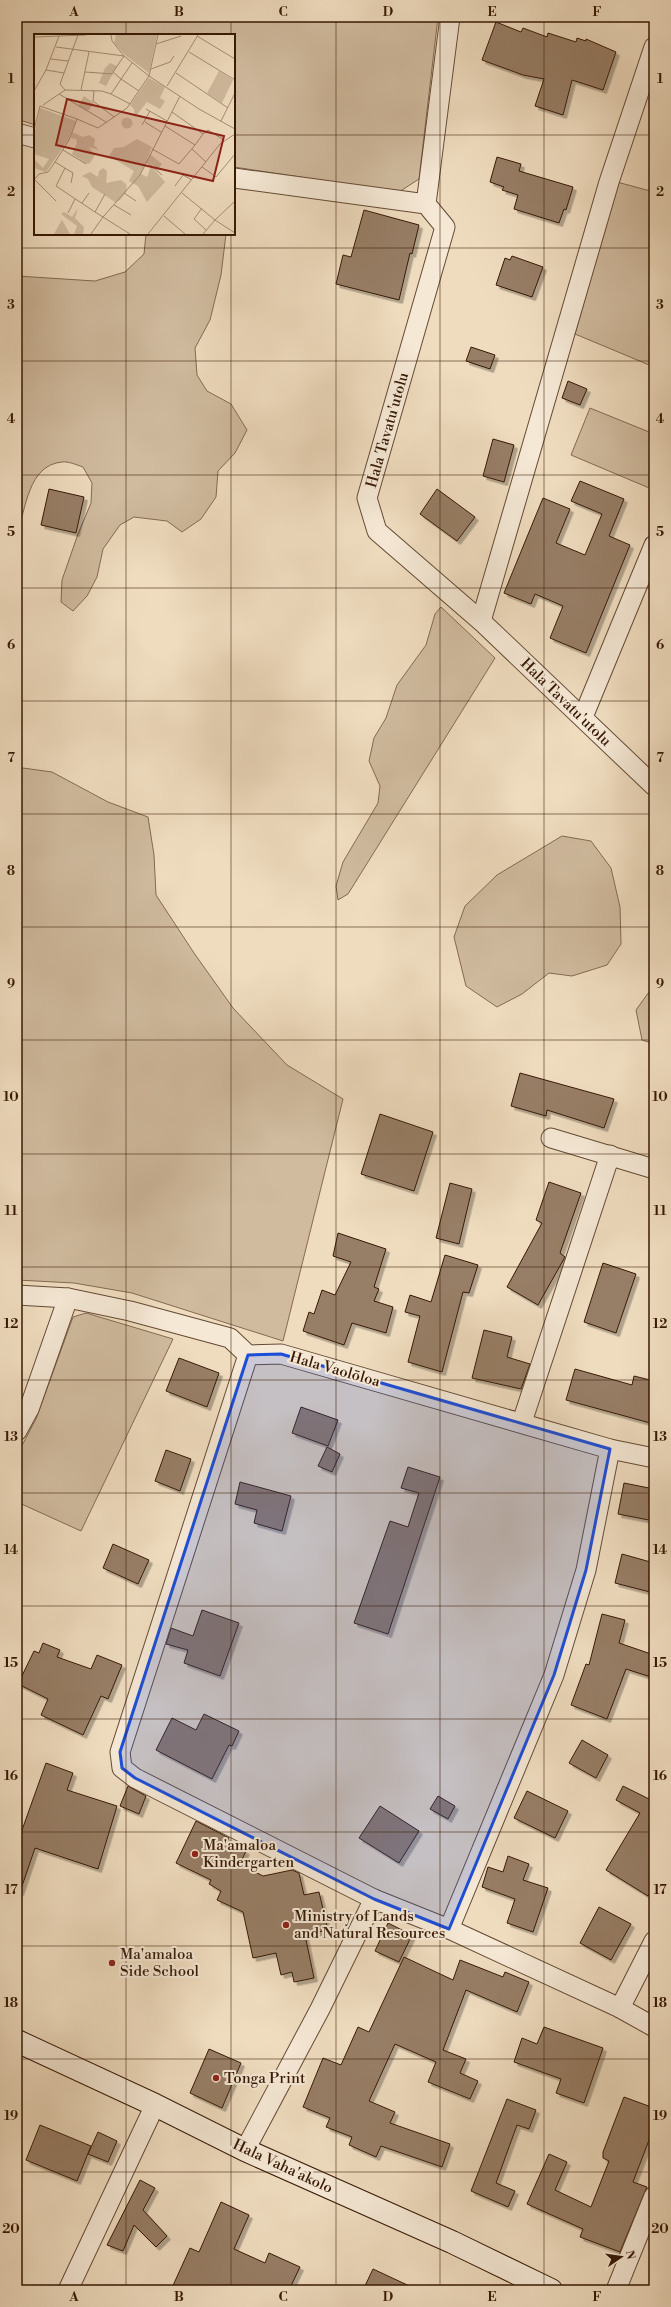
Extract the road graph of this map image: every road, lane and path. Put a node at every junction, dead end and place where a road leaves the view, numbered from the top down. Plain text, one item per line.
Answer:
1 (450, 17) edge
2 (654, 47) edge
3 (17, 133) edge
4 (34, 138) edge
5 (235, 178) edge
6 (426, 204) junction
7 (654, 545) edge
8 (481, 622) junction
9 (583, 717) junction
10 (654, 786) edge
11 (551, 1138) dead end
12 (610, 1155) junction
13 (654, 1169) edge
14 (17, 1295) edge
15 (68, 1298) junction
16 (248, 1355) junction
17 (522, 1422) junction
18 (17, 1431) edge
19 (610, 1449) junction
20 (654, 1458) edge
21 (374, 1899) junction
22 (449, 1929) junction
23 (654, 1941) edge
24 (620, 2008) junction
25 (654, 2027) edge
26 (17, 2041) edge
27 (155, 2105) junction
28 (245, 2150) junction
29 (654, 2196) edge
30 (68, 2290) edge
31 (550, 2290) edge
32 (616, 2290) edge

1 - 6 street
2 - 8 street
3 - 4 street
5 - 6 street
6 - 8 street, Hala Tavatu'utolu
7 - 9 street
8 - 9 street, Hala Tavatu'utolu
9 - 10 street, Hala Tavatu'utolu
11 - 12 street
12 - 13 street
12 - 17 street
14 - 15 street
15 - 16 street
15 - 18 street
16 - 17 street, Hala Vaolōloa
16 - 21 street
17 - 19 street, Hala Vaolōloa
19 - 20 street, Hala Vaolōloa
19 - 22 street
21 - 22 street
21 - 28 street
22 - 24 street
23 - 24 street
24 - 25 street
26 - 27 main road, Hala Vaha'akolo
27 - 28 main road, Hala Vaha'akolo
27 - 30 street
28 - 31 main road, Hala Vaha'akolo
29 - 32 street

